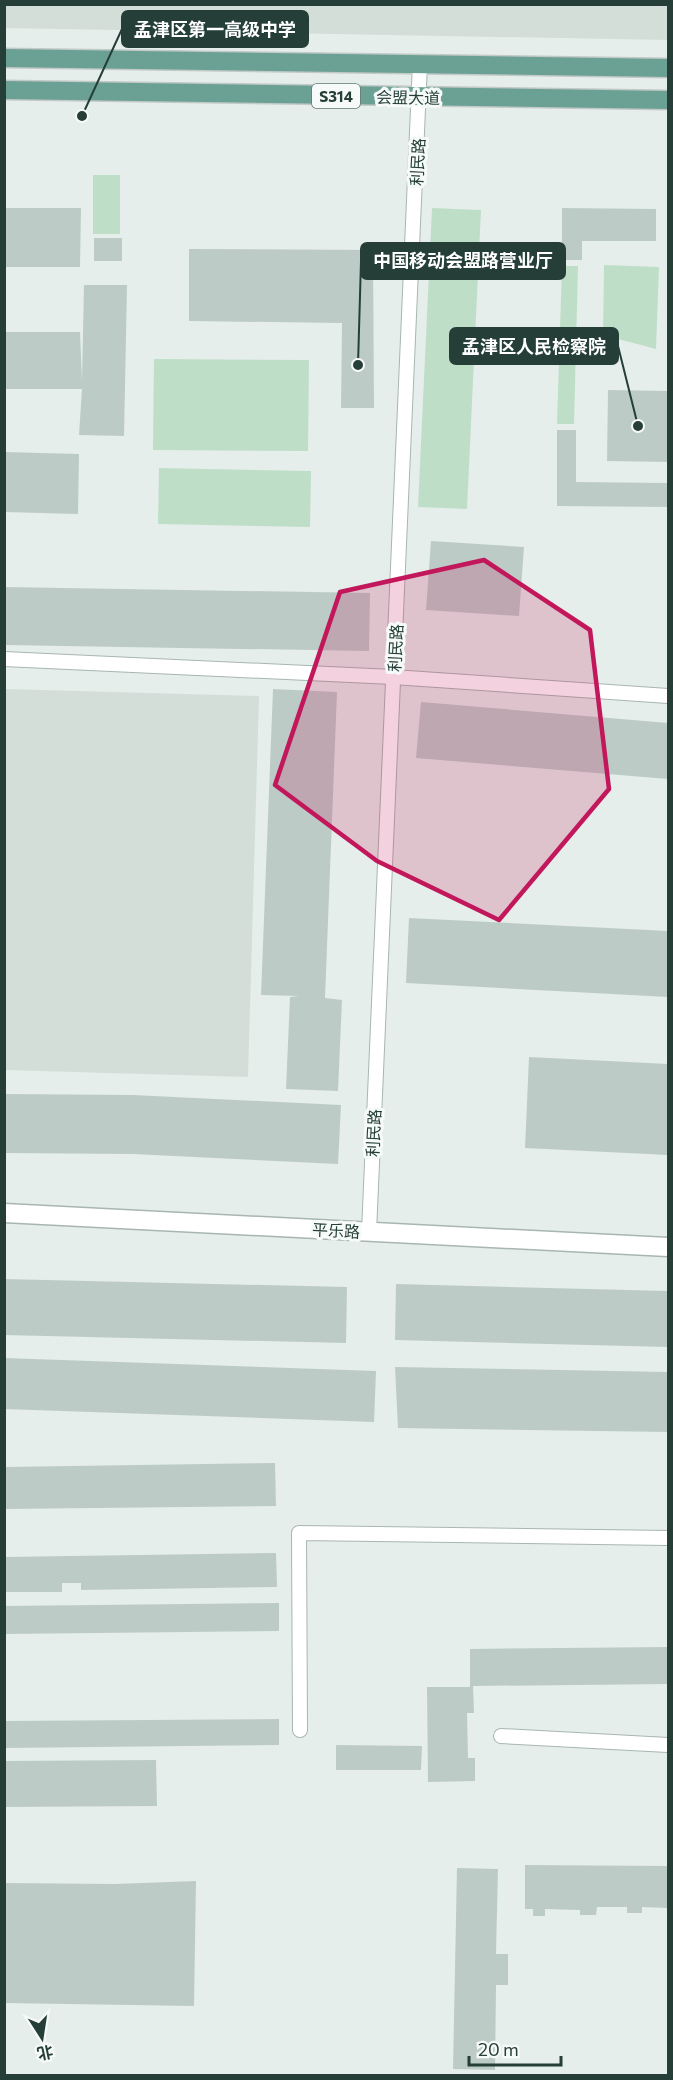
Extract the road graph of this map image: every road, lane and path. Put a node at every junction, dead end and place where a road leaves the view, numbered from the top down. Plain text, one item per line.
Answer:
1 (4, 58) edge
2 (420, 63) junction
3 (669, 68) edge
4 (4, 90) edge
5 (420, 98) junction
6 (669, 100) edge
7 (4, 659) edge
8 (393, 677) junction
9 (669, 696) edge
10 (4, 1213) edge
11 (369, 1232) junction
12 (669, 1247) edge
13 (669, 1538) edge
14 (300, 1730) dead end
15 (501, 1736) dead end
16 (669, 1744) edge

1 - 2 main road, 会盟大道 / S314
2 - 3 main road, 会盟大道 / S314
2 - 5 lane, 利民路
4 - 5 main road, 会盟大道 / S314
5 - 6 main road, 会盟大道 / S314
5 - 8 lane, 利民路
7 - 8 lane
8 - 9 lane
8 - 11 lane, 利民路
10 - 11 street, 平乐路
11 - 12 street, 平乐路
13 - 14 lane
15 - 16 lane

